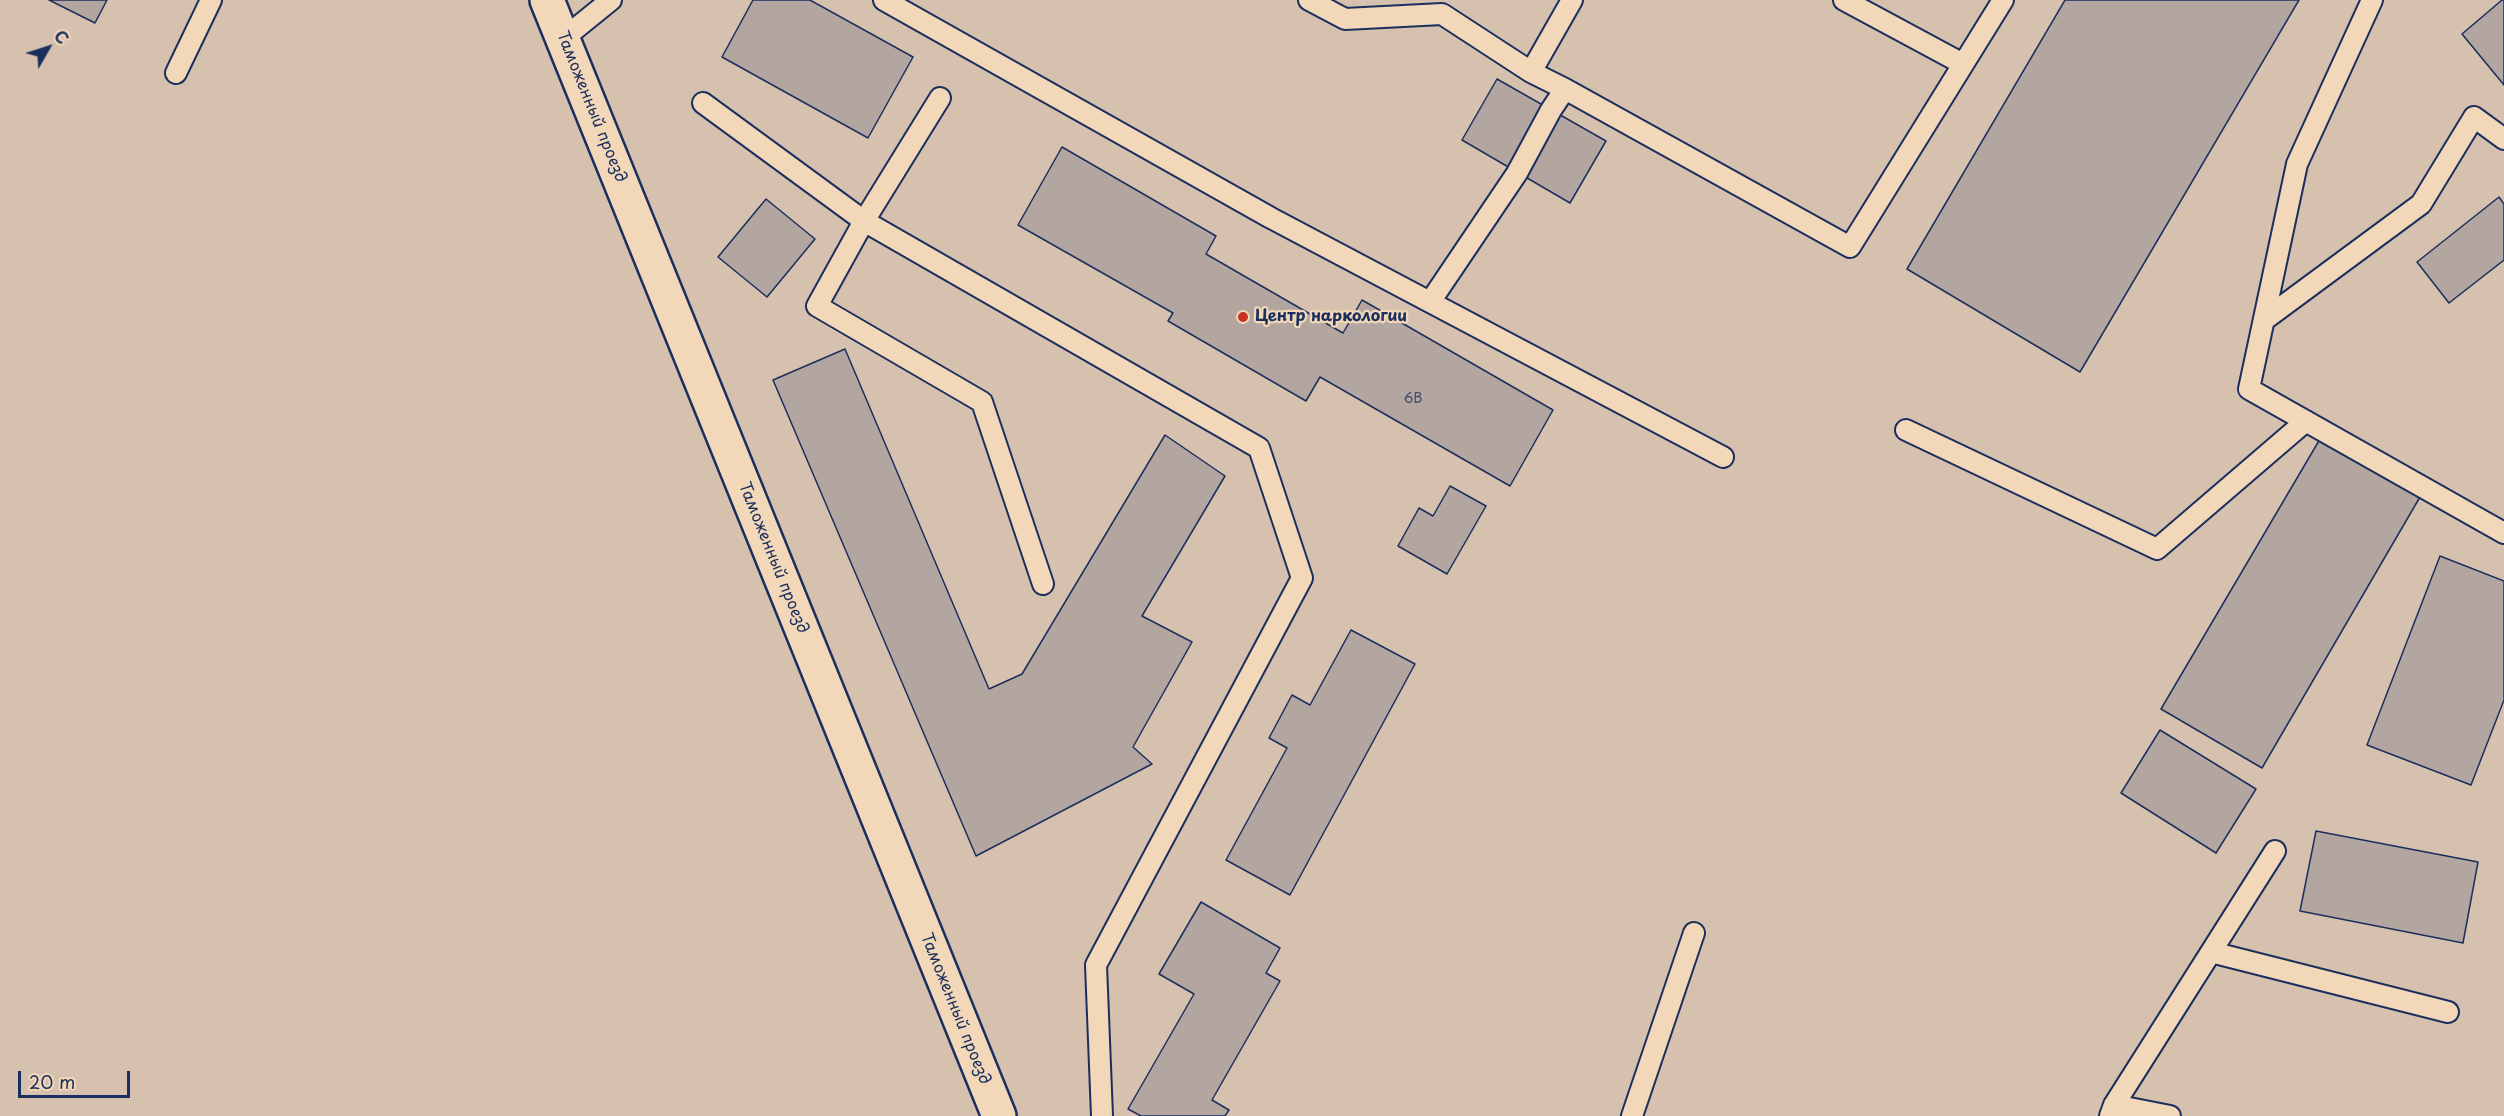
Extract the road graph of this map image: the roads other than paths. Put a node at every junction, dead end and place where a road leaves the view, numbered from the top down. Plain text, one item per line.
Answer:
1 (211, 0) edge
2 (547, 0) edge
3 (611, 0) edge
4 (884, 0) edge
5 (1310, 0) edge
6 (1572, 0) edge
7 (1844, 0) edge
8 (2003, 0) edge
9 (2372, 0) edge
10 (913, 8) edge
11 (564, 38) junction
12 (1963, 64) junction
13 (1532, 72) junction
14 (176, 73) dead end
15 (1564, 89) junction
16 (940, 98) dead end
17 (703, 103) dead end
18 (2504, 139) edge
19 (864, 221) junction
20 (1430, 302) junction
21 (2264, 320) junction
22 (2306, 421) junction
23 (1906, 430) dead end
24 (1723, 457) dead end
25 (2504, 533) edge
26 (1043, 584) dead end
27 (2275, 850) dead end
28 (1694, 933) dead end
29 (2211, 952) junction
30 (2448, 1012) dead end
31 (2112, 1111) edge
32 (999, 1116) edge
33 (1102, 1116) edge
34 (1632, 1116) edge
35 (2170, 1116) edge

1 - 14 lane
2 - 11 street, Таможенный проезд
3 - 11 lane
4 - 10 lane
5 - 13 lane
6 - 13 lane
7 - 12 lane
8 - 12 lane
9 - 21 lane
10 - 20 lane
11 - 32 street, Таможенный проезд
12 - 15 lane
13 - 15 lane
15 - 20 lane
16 - 19 lane
17 - 19 lane
18 - 21 lane
19 - 26 lane
19 - 33 lane
20 - 24 lane
21 - 22 lane
22 - 23 lane
22 - 25 lane
27 - 29 lane
28 - 34 lane
29 - 30 lane
29 - 31 lane
31 - 35 lane

